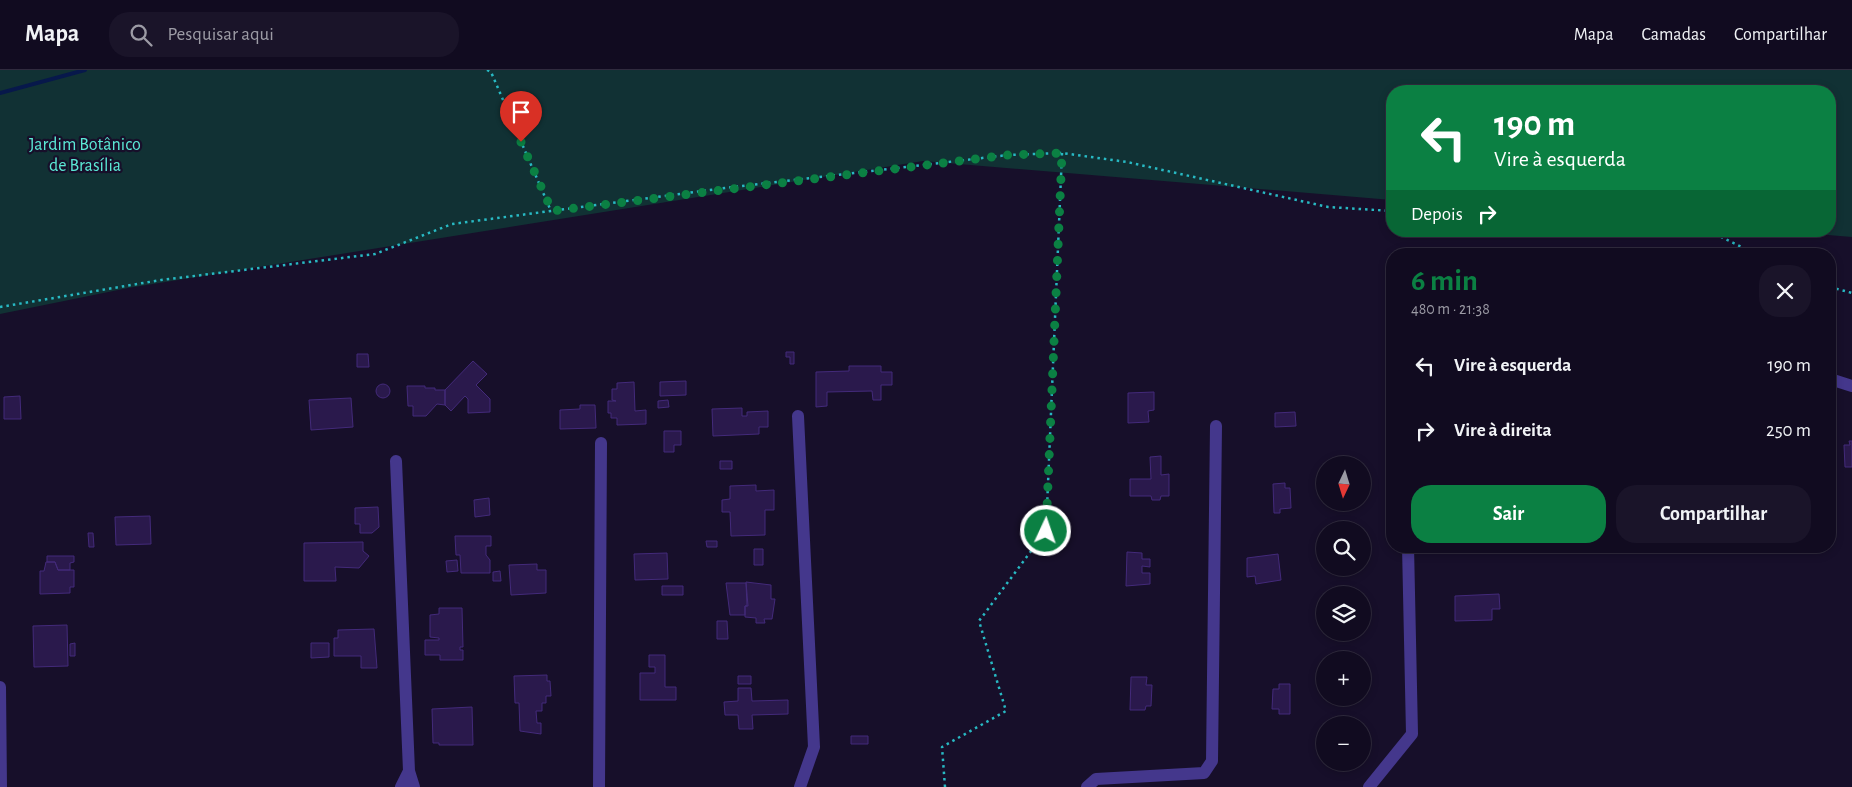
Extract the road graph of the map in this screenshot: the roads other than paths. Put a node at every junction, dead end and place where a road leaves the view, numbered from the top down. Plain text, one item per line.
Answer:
1 (1836, 381) edge
2 (1852, 386) edge
3 (798, 416) dead end
4 (1216, 426) dead end
5 (601, 443) dead end
6 (396, 461) dead end
7 (1408, 553) edge
8 (0, 688) edge
9 (409, 771) junction
10 (1, 787) edge
11 (401, 787) edge
12 (414, 787) edge
13 (599, 787) edge
14 (800, 787) edge
15 (1087, 787) edge
16 (1369, 787) edge

1 - 2 street
3 - 14 street
4 - 15 street
5 - 13 street
6 - 9 street
7 - 16 street
8 - 10 street
9 - 11 street
9 - 12 street

